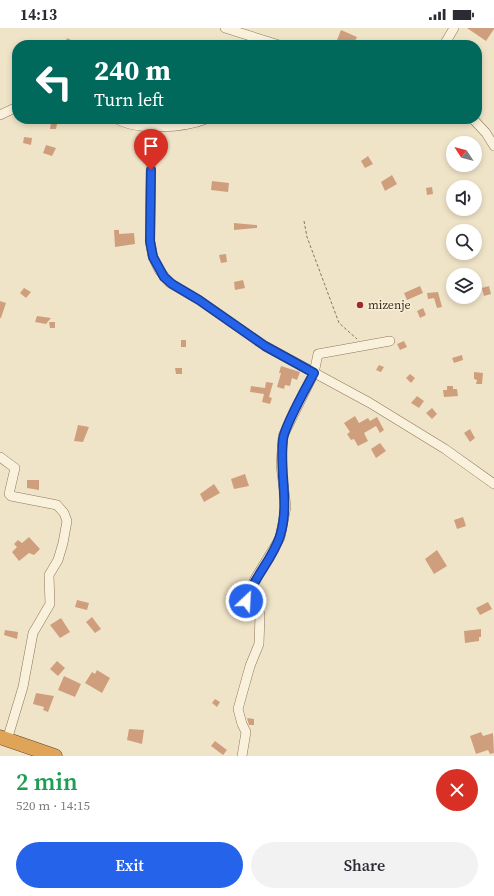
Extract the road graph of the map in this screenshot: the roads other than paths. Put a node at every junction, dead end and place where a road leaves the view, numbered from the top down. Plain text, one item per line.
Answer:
1 (225, 28) edge
2 (454, 28) edge
3 (258, 40) edge
4 (447, 40) edge
5 (12, 109) edge
6 (0, 114) edge
7 (129, 124) edge
8 (183, 124) edge
9 (478, 124) edge
10 (148, 126) junction
11 (494, 146) edge
12 (390, 341) dead end
13 (314, 373) junction
14 (0, 457) edge
15 (494, 484) edge
16 (4, 739) edge
17 (55, 756) edge
18 (242, 756) edge

1 - 3 street
2 - 4 street
5 - 6 street
7 - 10 street
8 - 10 street
9 - 11 street
10 - 13 street
12 - 13 street
13 - 15 street
13 - 18 street
14 - 16 street
16 - 17 highway

